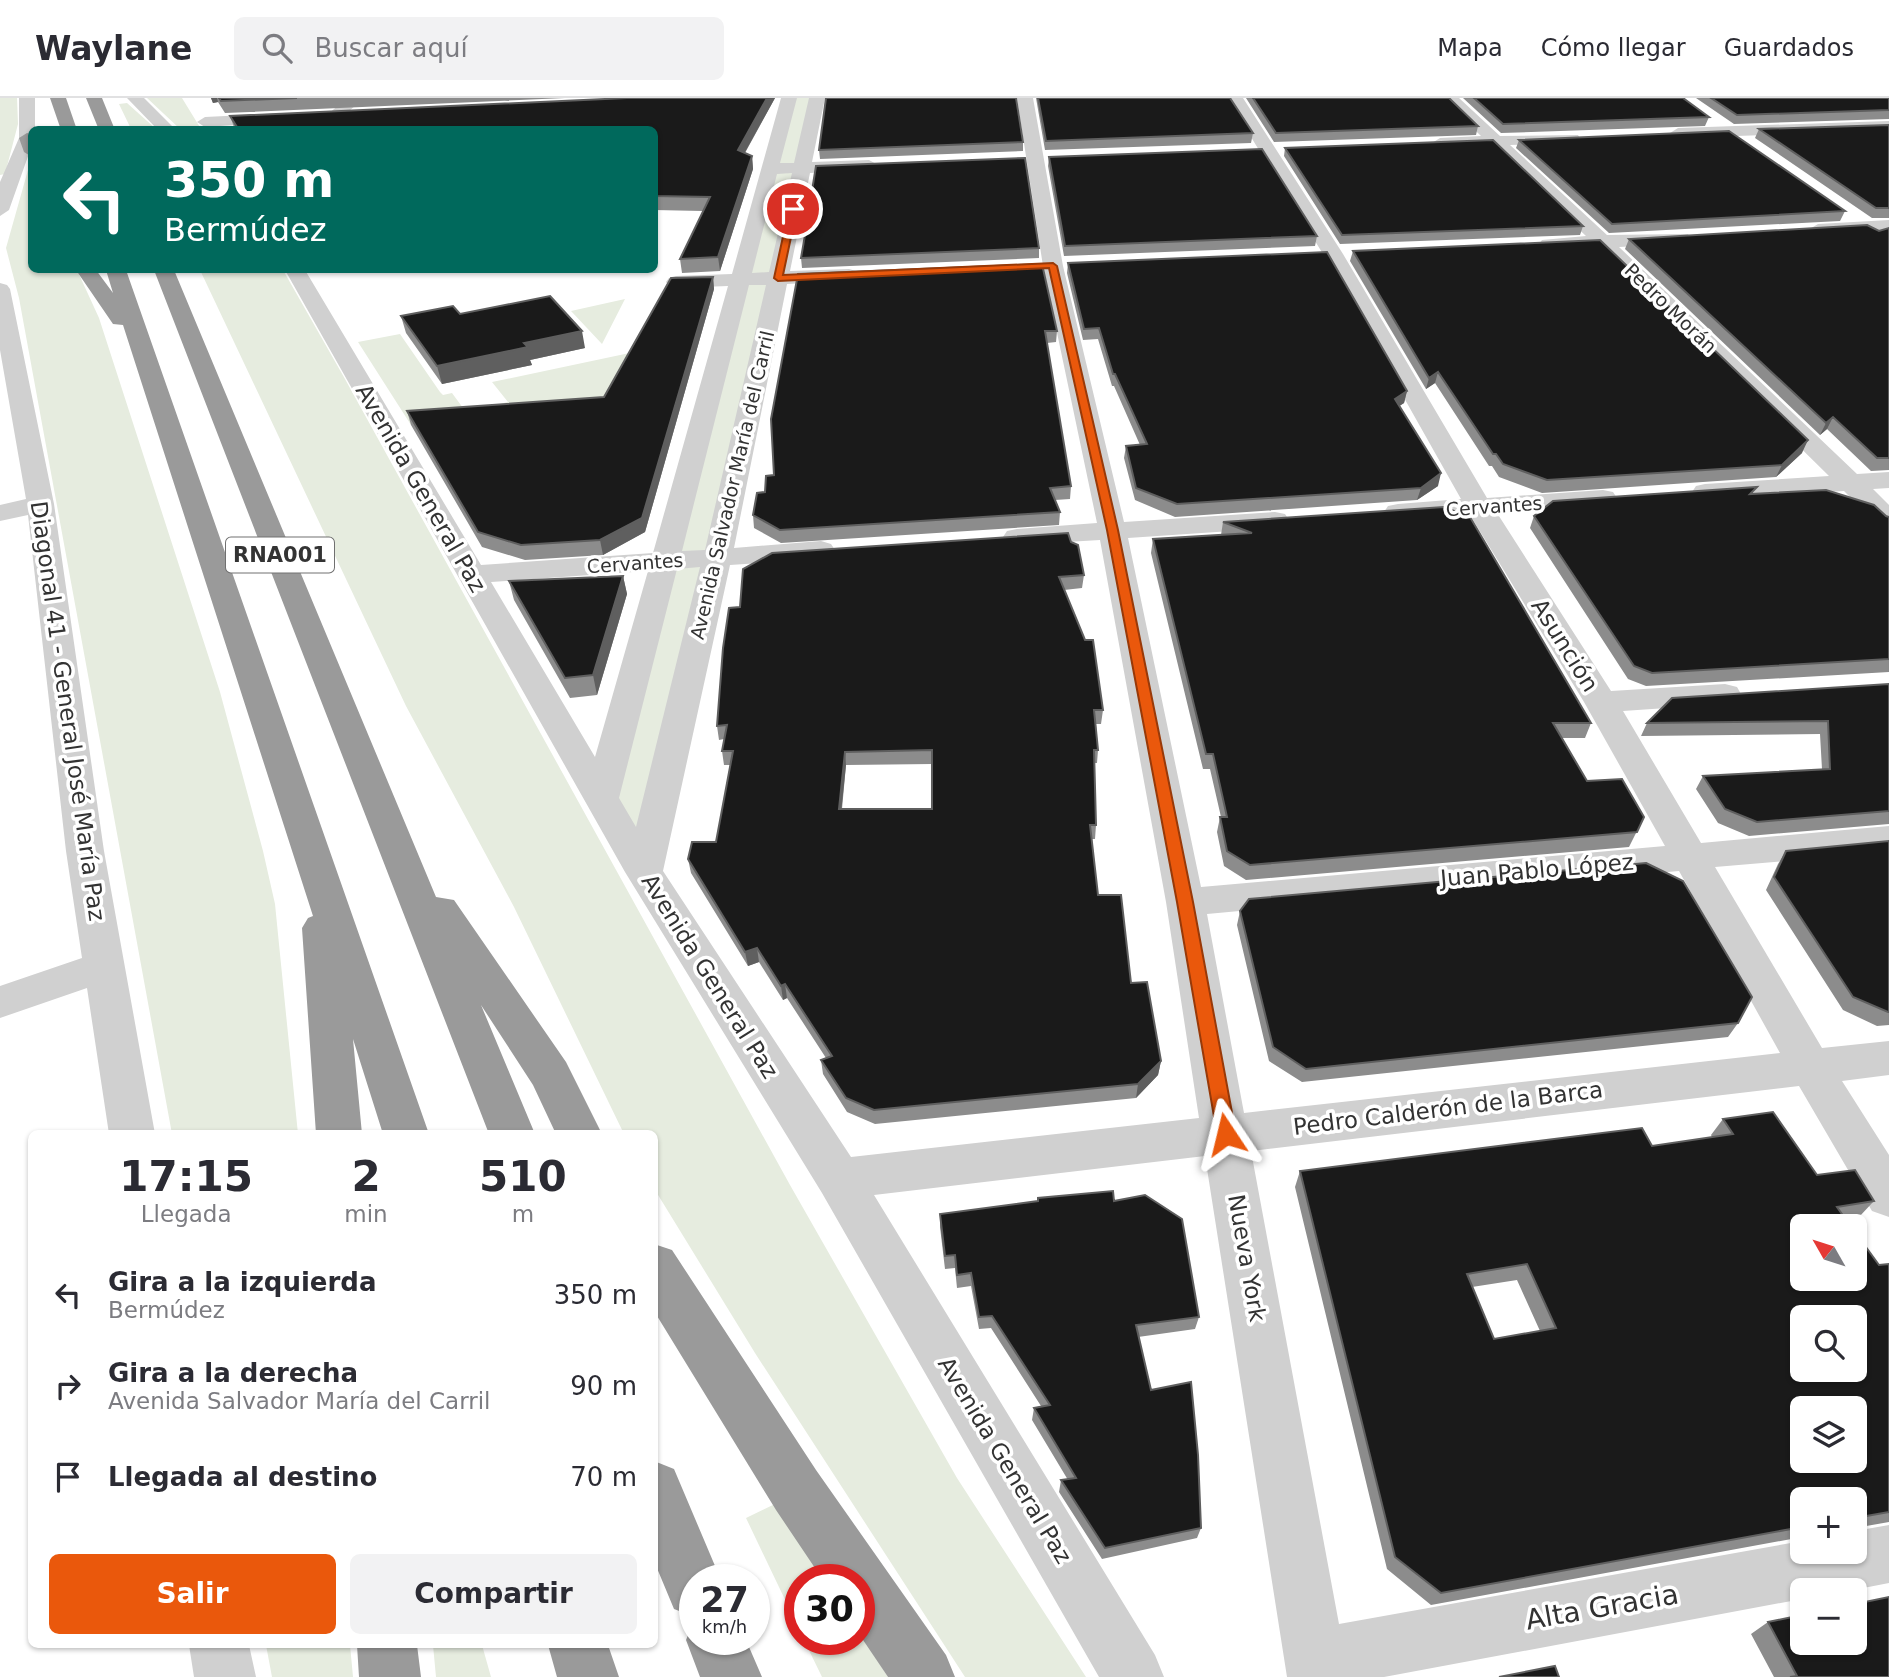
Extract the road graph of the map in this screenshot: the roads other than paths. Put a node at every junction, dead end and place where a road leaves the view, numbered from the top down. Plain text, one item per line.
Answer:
1 (27, 98) edge
2 (58, 98) edge
3 (94, 98) edge
4 (135, 98) edge
5 (356, 98) edge
6 (789, 98) edge
7 (817, 98) edge
8 (1025, 98) edge
9 (1235, 98) edge
10 (1450, 98) edge
11 (1700, 111) edge
12 (362, 114) edge
13 (294, 117) edge
14 (204, 120) edge
15 (28, 126) edge
16 (68, 126) edge
17 (105, 126) edge
18 (164, 126) edge
19 (1889, 126) edge
20 (1728, 131) junction
21 (1660, 134) edge
22 (1591, 137) edge
23 (1495, 141) junction
24 (1428, 143) edge
25 (28, 146) edge
26 (1750, 146) edge
27 (884, 164) edge
28 (802, 168) junction
29 (770, 169) junction
30 (0, 210) edge
31 (1846, 213) edge
32 (1889, 226) edge
33 (1867, 227) junction
34 (1797, 231) edge
35 (1700, 237) edge
36 (1603, 242) junction
37 (1889, 243) edge
38 (1535, 245) edge
39 (88, 273) edge
40 (117, 273) edge
41 (165, 273) edge
42 (297, 273) edge
43 (874, 274) edge
44 (778, 278) junction
45 (740, 279) junction
46 (676, 282) edge
47 (0, 289) edge
48 (143, 349) junction
49 (1889, 480) edge
50 (1851, 483) junction
51 (1674, 494) edge
52 (1632, 496) edge
53 (40, 505) junction
54 (1479, 507) junction
55 (0, 513) edge
56 (1371, 514) edge
57 (1303, 518) edge
58 (1889, 520) edge
59 (1112, 530) junction
60 (991, 539) edge
61 (850, 548) edge
62 (717, 558) junction
63 (665, 561) junction
64 (470, 575) junction
65 (1752, 693) edge
66 (1601, 702) junction
67 (601, 799) junction
68 (1889, 839) edge
69 (395, 841) junction
70 (1690, 856) junction
71 (317, 870) junction
72 (644, 872) junction
73 (1185, 902) junction
74 (104, 967) junction
75 (0, 1002) edge
76 (1889, 1058) edge
77 (1810, 1065) junction
78 (131, 1130) edge
79 (339, 1130) edge
80 (405, 1130) edge
81 (510, 1130) edge
82 (577, 1130) edge
83 (1226, 1134) junction
84 (839, 1180) junction
85 (1889, 1196) edge
86 (658, 1272) edge
87 (658, 1499) edge
88 (1889, 1554) edge
89 (685, 1564) edge
90 (847, 1564) edge
91 (875, 1605) edge
92 (220, 1648) edge
93 (387, 1648) edge
94 (579, 1648) edge
95 (722, 1655) edge
96 (1317, 1668) edge
97 (225, 1677) edge
98 (390, 1677) edge
99 (588, 1677) edge
100 (731, 1677) edge
101 (924, 1677) edge
102 (1133, 1677) edge

1 - 15 street
2 - 16 highway
3 - 17 highway
4 - 18 street
5 - 12 street
6 - 29 street, Avenida Salvador María del Carril
7 - 28 street, Avenida Salvador María del Carril
8 - 59 street, Nueva York
9 - 54 street, Asunción
10 - 23 street, Pedro Morán
11 - 20 street
13 - 14 street
19 - 20 street
20 - 21 street
20 - 26 street
22 - 23 street
23 - 24 street
23 - 36 street, Pedro Morán
25 - 30 street
27 - 28 street
28 - 29 street
28 - 44 street, Avenida Salvador María del Carril
29 - 45 street, Avenida Salvador María del Carril
31 - 33 street
32 - 33 street
33 - 34 street
33 - 37 street
35 - 36 street
36 - 38 street
36 - 50 street, Pedro Morán
39 - 48 highway
40 - 48 highway, RNA001
41 - 69 highway, RNA001
42 - 64 street, Avenida General Paz
43 - 44 street
44 - 45 street
44 - 62 street, Avenida Salvador María del Carril
45 - 46 street
45 - 63 street, Avenida Salvador María del Carril
47 - 53 street, Diagonal 41 - General José María Paz
48 - 71 highway, RNA001
49 - 50 street
50 - 51 street
50 - 58 street, Pedro Morán
52 - 54 street, Cervantes
53 - 55 street
53 - 74 street, Diagonal 41 - General José María Paz
54 - 56 street, Cervantes
54 - 66 street, Asunción
57 - 59 street
59 - 60 street
59 - 73 street, Nueva York
61 - 62 street, Cervantes
62 - 63 street, Cervantes
62 - 72 street, Avenida Salvador María del Carril
63 - 64 street, Cervantes
63 - 67 street, Avenida Salvador María del Carril
64 - 67 street, Avenida General Paz
65 - 66 street
66 - 70 street, Asunción
67 - 72 street, Avenida General Paz
68 - 70 street, Juan Pablo López
69 - 81 highway, RNA001
69 - 82 highway
70 - 73 street, Juan Pablo López
70 - 77 street, Asunción
71 - 79 highway
71 - 80 highway, RNA001
72 - 84 street, Avenida General Paz
73 - 83 street, Nueva York
74 - 75 street
74 - 78 street, Diagonal 41 - General José María Paz
76 - 77 street, Pedro Calderón de la Barca
77 - 83 street, Pedro Calderón de la Barca
77 - 85 street, Asunción
83 - 84 street, Pedro Calderón de la Barca
83 - 96 street, Nueva York
84 - 102 street, Avenida General Paz
86 - 90 highway
87 - 89 highway
88 - 96 street, Alta Gracia
91 - 101 highway
92 - 97 street
93 - 98 highway
94 - 99 highway
95 - 100 highway

